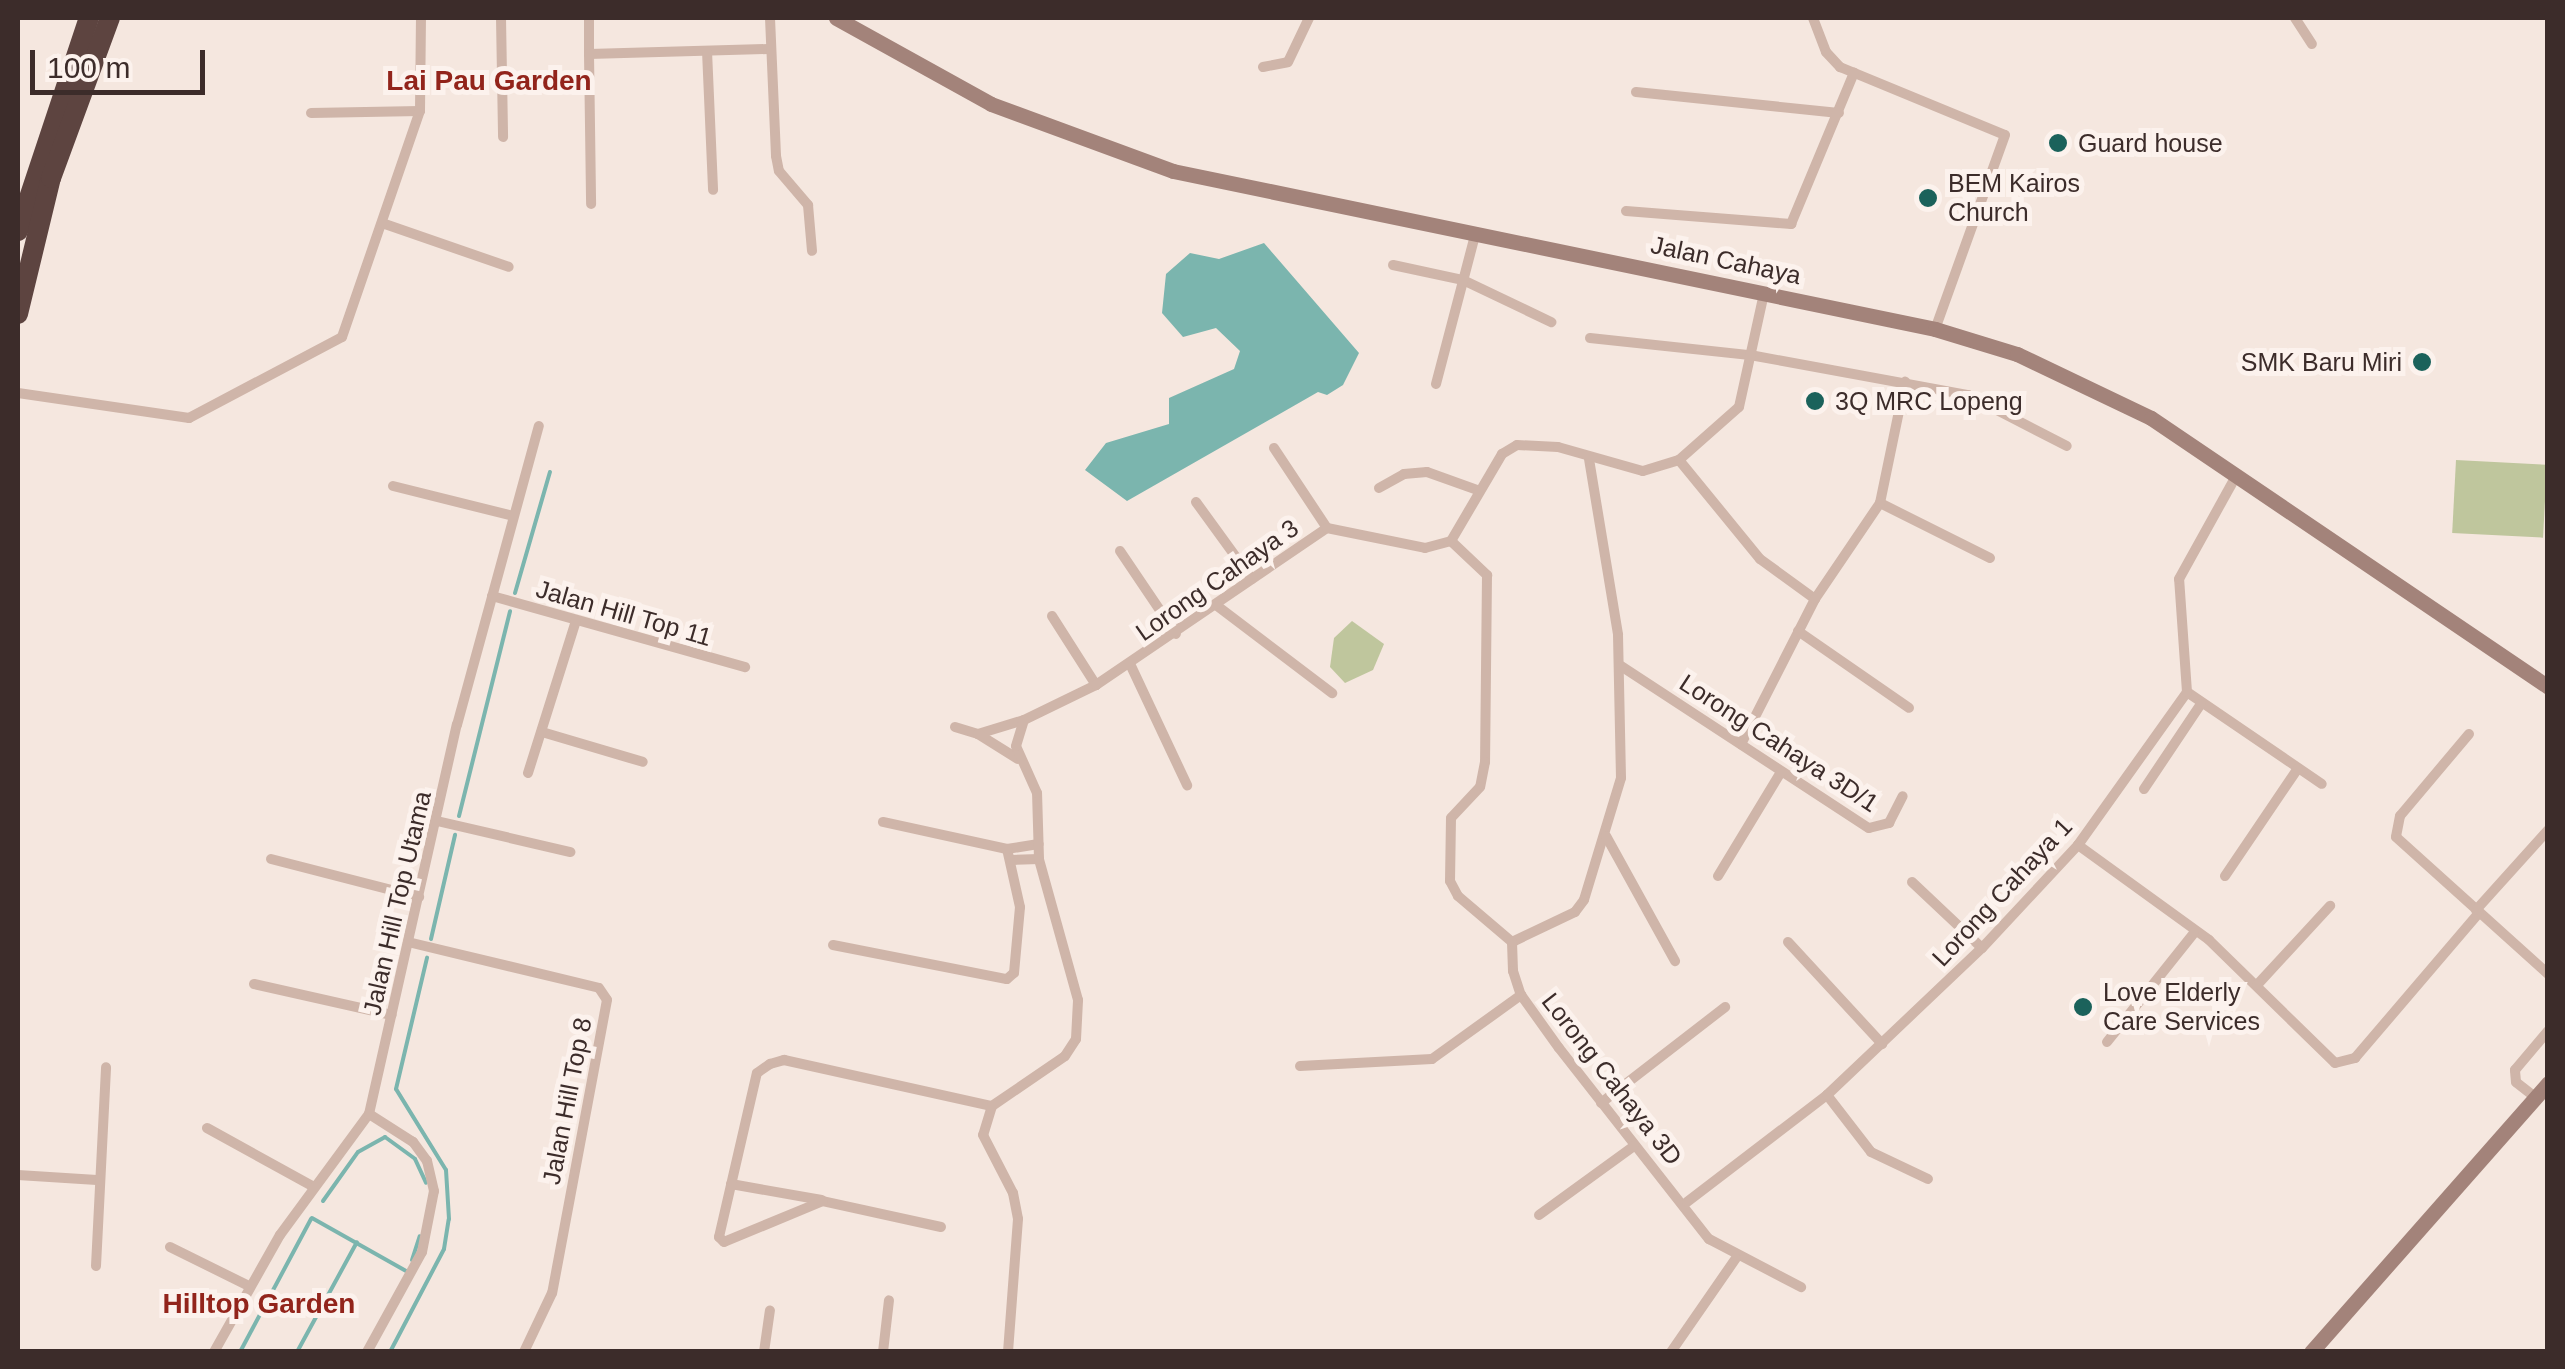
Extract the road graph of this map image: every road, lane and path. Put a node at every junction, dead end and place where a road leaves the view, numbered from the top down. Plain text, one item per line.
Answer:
1 (88, 18) edge
2 (110, 18) edge
3 (421, 18) edge
4 (501, 18) edge
5 (588, 18) edge
6 (770, 18) edge
7 (836, 18) edge
8 (1309, 18) edge
9 (1813, 18) edge
10 (2294, 18) edge
11 (2312, 44) dead end
12 (768, 50) junction
13 (707, 51) junction
14 (589, 54) junction
15 (1264, 67) dead end
16 (1854, 74) junction
17 (1636, 92) dead end
18 (420, 111) junction
19 (311, 113) dead end
20 (1839, 113) junction
21 (503, 137) dead end
22 (713, 190) dead end
23 (591, 204) dead end
24 (1626, 211) dead end
25 (382, 222) junction
26 (18, 232) edge
27 (1474, 235) junction
28 (812, 251) dead end
29 (1393, 266) dead end
30 (508, 267) dead end
31 (1463, 280) junction
32 (1764, 293) junction
33 (18, 314) edge
34 (1551, 322) dead end
35 (1934, 329) junction
36 (1590, 338) dead end
37 (1750, 355) junction
38 (1905, 382) junction
39 (1436, 384) dead end
40 (18, 393) edge
41 (538, 426) dead end
42 (2067, 446) dead end
43 (1274, 448) dead end
44 (1589, 459) junction
45 (1679, 460) junction
46 (2236, 476) junction
47 (393, 486) dead end
48 (1379, 488) dead end
49 (1480, 492) junction
50 (1196, 502) dead end
51 (1880, 503) junction
52 (513, 516) junction
53 (1327, 528) junction
54 (1451, 541) junction
55 (1120, 552) dead end
56 (1990, 558) dead end
57 (1252, 579) junction
58 (492, 596) junction
59 (1815, 599) junction
60 (1216, 605) junction
61 (1052, 616) dead end
62 (576, 621) junction
63 (1798, 631) junction
64 (1176, 634) junction
65 (1131, 666) junction
66 (1621, 666) junction
67 (745, 667) dead end
68 (1096, 684) junction
69 (2548, 687) edge
70 (2187, 692) junction
71 (1332, 693) dead end
72 (2202, 704) junction
73 (1909, 708) dead end
74 (1024, 720) junction
75 (954, 727) dead end
76 (542, 732) junction
77 (978, 734) junction
78 (2469, 734) dead end
79 (1740, 744) junction
80 (1018, 759) junction
81 (643, 762) dead end
82 (2298, 768) junction
83 (1782, 772) junction
84 (528, 773) dead end
85 (2322, 784) dead end
86 (1187, 785) dead end
87 (2144, 789) dead end
88 (1902, 796) dead end
89 (437, 821) junction
90 (883, 822) dead end
91 (2548, 830) edge
92 (1606, 836) junction
93 (1039, 844) junction
94 (2078, 844) junction
95 (570, 852) dead end
96 (1009, 855) junction
97 (272, 858) dead end
98 (1040, 859) junction
99 (1718, 876) dead end
100 (2226, 876) dead end
101 (1912, 882) dead end
102 (419, 896) junction
103 (2330, 906) dead end
104 (2478, 911) junction
105 (2194, 934) junction
106 (408, 942) junction
107 (1512, 942) junction
108 (1788, 942) dead end
109 (833, 945) dead end
110 (1982, 948) junction
111 (1675, 961) dead end
112 (2548, 974) edge
113 (254, 984) dead end
114 (2257, 985) junction
115 (1520, 995) junction
116 (1725, 1008) dead end
117 (392, 1015) junction
118 (2548, 1031) edge
119 (2107, 1042) dead end
120 (1882, 1044) junction
121 (1300, 1066) dead end
122 (106, 1068) dead end
123 (2548, 1082) edge
124 (1828, 1095) junction
125 (2535, 1097) junction
126 (1601, 1102) junction
127 (992, 1106) junction
128 (370, 1114) junction
129 (207, 1128) dead end
130 (1634, 1146) junction
131 (18, 1176) edge
132 (97, 1180) junction
133 (1928, 1180) dead end
134 (732, 1184) junction
135 (314, 1187) junction
136 (823, 1200) junction
137 (1686, 1202) junction
138 (1539, 1215) dead end
139 (941, 1227) dead end
140 (170, 1247) dead end
141 (1736, 1258) junction
142 (96, 1266) dead end
143 (249, 1286) junction
144 (1801, 1287) dead end
145 (889, 1300) dead end
146 (770, 1310) dead end
147 (214, 1352) edge
148 (367, 1352) edge
149 (524, 1352) edge
150 (764, 1352) edge
151 (883, 1352) edge
152 (1008, 1352) edge
153 (1671, 1352) edge
154 (2311, 1352) edge

1 - 26 highway
2 - 33 highway
3 - 18 street
4 - 21 street
5 - 14 street
6 - 12 street
7 - 27 street, Jalan Cahaya
8 - 15 street
9 - 16 street
10 - 11 street
12 - 13 street
12 - 28 street
13 - 14 street
13 - 22 street
14 - 23 street
16 - 20 street
16 - 35 street
17 - 20 street
18 - 19 street
18 - 25 street
20 - 24 street
25 - 30 street
25 - 40 street
27 - 31 street
27 - 32 street, Jalan Cahaya
29 - 31 street
31 - 34 street
31 - 39 street
32 - 35 street, Jalan Cahaya
32 - 37 street
35 - 46 street, Jalan Cahaya
36 - 37 street
37 - 38 street
37 - 45 street
38 - 42 street
38 - 51 street
41 - 52 street, Jalan Hill Top Utama
43 - 53 street
44 - 45 street
44 - 49 street
44 - 66 street
45 - 59 street
46 - 69 street, Jalan Cahaya
46 - 70 street
47 - 52 street
48 - 49 street
49 - 54 street
50 - 57 street
51 - 56 street
51 - 59 street
52 - 58 street, Jalan Hill Top Utama
53 - 54 street, Lorong Cahaya 3
53 - 57 street, Lorong Cahaya 3
54 - 107 street
55 - 64 street
57 - 60 street, Lorong Cahaya 3
58 - 62 street, Jalan Hill Top 11
58 - 89 street, Jalan Hill Top Utama
59 - 63 street
60 - 64 street, Lorong Cahaya 3
60 - 71 street
61 - 68 street
62 - 67 street, Jalan Hill Top 11
62 - 76 street
63 - 73 street
63 - 79 street
64 - 65 street, Lorong Cahaya 3
65 - 68 street, Lorong Cahaya 3
65 - 86 street
66 - 79 street, Lorong Cahaya 3D/1
66 - 92 street
68 - 74 street, Lorong Cahaya 3
70 - 72 street
70 - 94 street, Lorong Cahaya 1
72 - 82 street
72 - 87 street
74 - 77 street, Lorong Cahaya 3
74 - 80 street
75 - 77 street
76 - 81 street
76 - 84 street
77 - 80 street
78 - 104 street
79 - 83 street, Lorong Cahaya 3D/1
80 - 93 street
82 - 85 street
82 - 100 street
83 - 88 street, Lorong Cahaya 3D/1
83 - 99 street
89 - 95 street
89 - 102 street, Jalan Hill Top Utama
90 - 96 street
91 - 104 street
92 - 107 street
92 - 111 street
93 - 96 street
93 - 98 street
94 - 105 street
94 - 110 street, Lorong Cahaya 1
96 - 98 street
96 - 109 street
97 - 102 street
98 - 127 street
101 - 110 street
102 - 106 street, Jalan Hill Top Utama
103 - 114 street
104 - 112 street
104 - 114 street
105 - 114 street
105 - 119 street
106 - 117 street, Jalan Hill Top Utama
106 - 149 street, Jalan Hill Top 8
107 - 115 street, Lorong Cahaya 3D
108 - 120 street
110 - 120 street, Lorong Cahaya 1
113 - 117 street
115 - 121 street
115 - 126 street, Lorong Cahaya 3D
116 - 126 street
117 - 128 street, Jalan Hill Top Utama
118 - 125 street
120 - 124 street, Lorong Cahaya 1
122 - 132 street
123 - 125 street
124 - 133 street
124 - 137 street, Lorong Cahaya 1
125 - 154 street
126 - 130 street, Lorong Cahaya 3D
127 - 134 street
127 - 152 street
128 - 135 street, Jalan Hill Top Utama
128 - 148 street
129 - 135 street
130 - 137 street, Lorong Cahaya 3D
130 - 138 street
131 - 132 street
132 - 142 street
134 - 136 street
134 - 136 street
135 - 143 street, Jalan Hill Top Utama
136 - 139 street
137 - 141 street, Lorong Cahaya 3D
140 - 143 street
141 - 144 street, Lorong Cahaya 3D
141 - 153 street
143 - 147 street, Jalan Hill Top Utama
145 - 151 street
146 - 150 street

